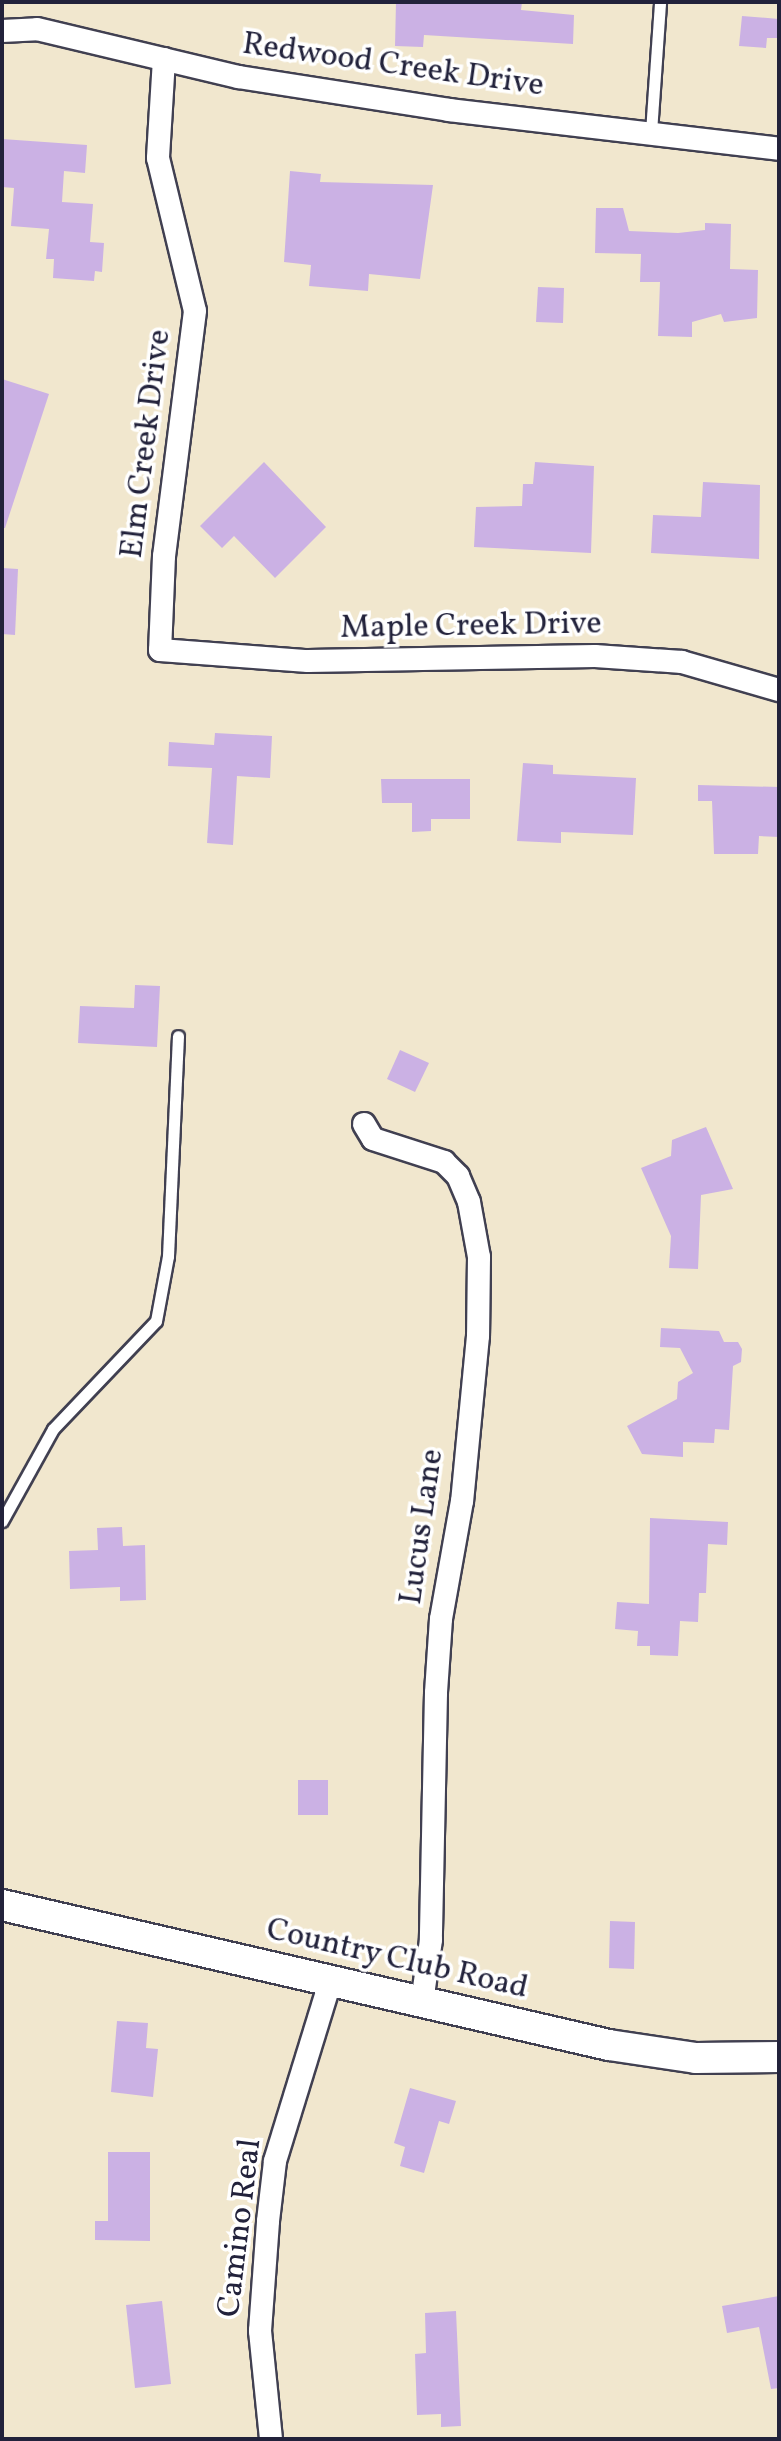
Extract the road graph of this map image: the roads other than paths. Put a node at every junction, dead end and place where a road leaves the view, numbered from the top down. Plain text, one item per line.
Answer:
1 (660, 2) edge
2 (2, 31) edge
3 (164, 59) junction
4 (651, 132) junction
5 (779, 149) edge
6 (160, 650) joint
7 (779, 690) edge
8 (178, 1036) dead end
9 (364, 1124) dead end
10 (2, 1521) edge
11 (2, 1905) edge
12 (330, 1982) junction
13 (422, 2002) junction
14 (779, 2057) edge
15 (271, 2439) edge

1 - 4 lane
2 - 3 street, Redwood Creek Drive
3 - 4 street, Redwood Creek Drive
3 - 6 street, Elm Creek Drive
4 - 5 street, Redwood Creek Drive
6 - 7 street, Maple Creek Drive
8 - 10 lane
9 - 13 street, Lucus Lane
11 - 12 main road, Country Club Road
12 - 13 main road, Country Club Road
12 - 15 street, Camino Real
13 - 14 main road, Country Club Road

